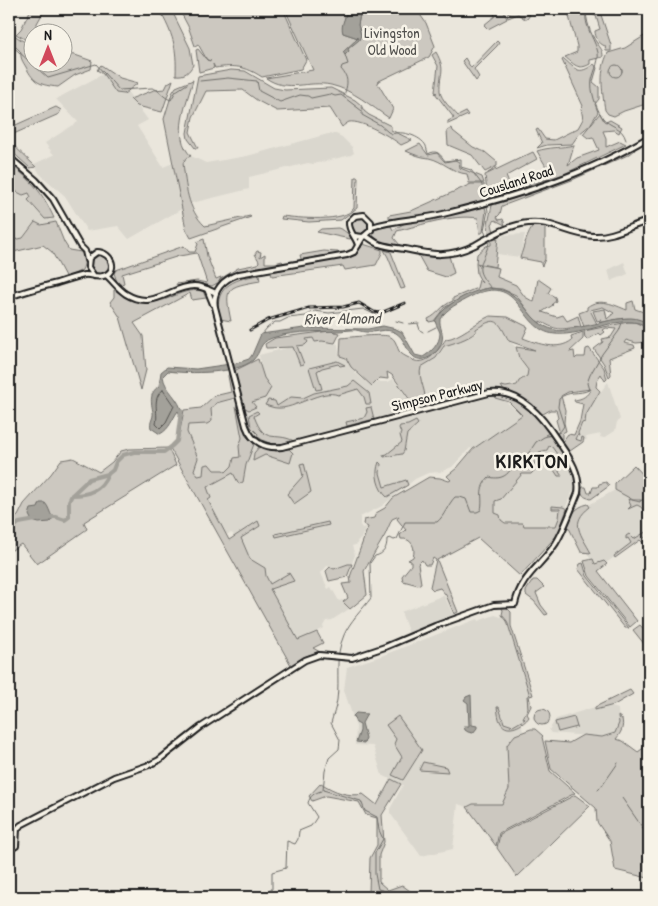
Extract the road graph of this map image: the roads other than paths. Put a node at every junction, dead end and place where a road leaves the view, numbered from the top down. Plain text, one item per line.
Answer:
1 (649, 137) edge
2 (9, 157) edge
3 (649, 221) edge
4 (371, 222) junction
5 (382, 224) junction
6 (372, 227) junction
7 (366, 235) junction
8 (355, 236) junction
9 (358, 245) junction
10 (85, 251) junction
11 (94, 253) junction
12 (88, 265) junction
13 (110, 272) junction
14 (82, 276) junction
15 (94, 276) junction
16 (106, 276) junction
17 (115, 284) junction
18 (222, 284) junction
19 (207, 289) junction
20 (217, 292) junction
21 (9, 297) edge
22 (216, 312) junction
23 (9, 850) edge

1 - 5 main road, Cousland Road
2 - 10 main road
3 - 7 main road
4 - 5 main road, Cousland Road
4 - 6 main road
4 - 8 main road
5 - 6 main road, Cousland Road
6 - 7 main road
7 - 8 main road
7 - 9 main road
8 - 9 main road
9 - 18 main road
10 - 11 main road
10 - 12 main road
11 - 12 main road
11 - 13 main road
12 - 14 main road
12 - 15 main road
13 - 16 main road
13 - 17 main road
14 - 15 main road
14 - 21 main road
15 - 16 main road
16 - 17 main road
17 - 19 main road
18 - 19 main road
18 - 20 main road, Simpson Parkway
19 - 20 main road
19 - 22 main road
20 - 22 main road, Simpson Parkway
22 - 23 main road, Simpson Parkway

